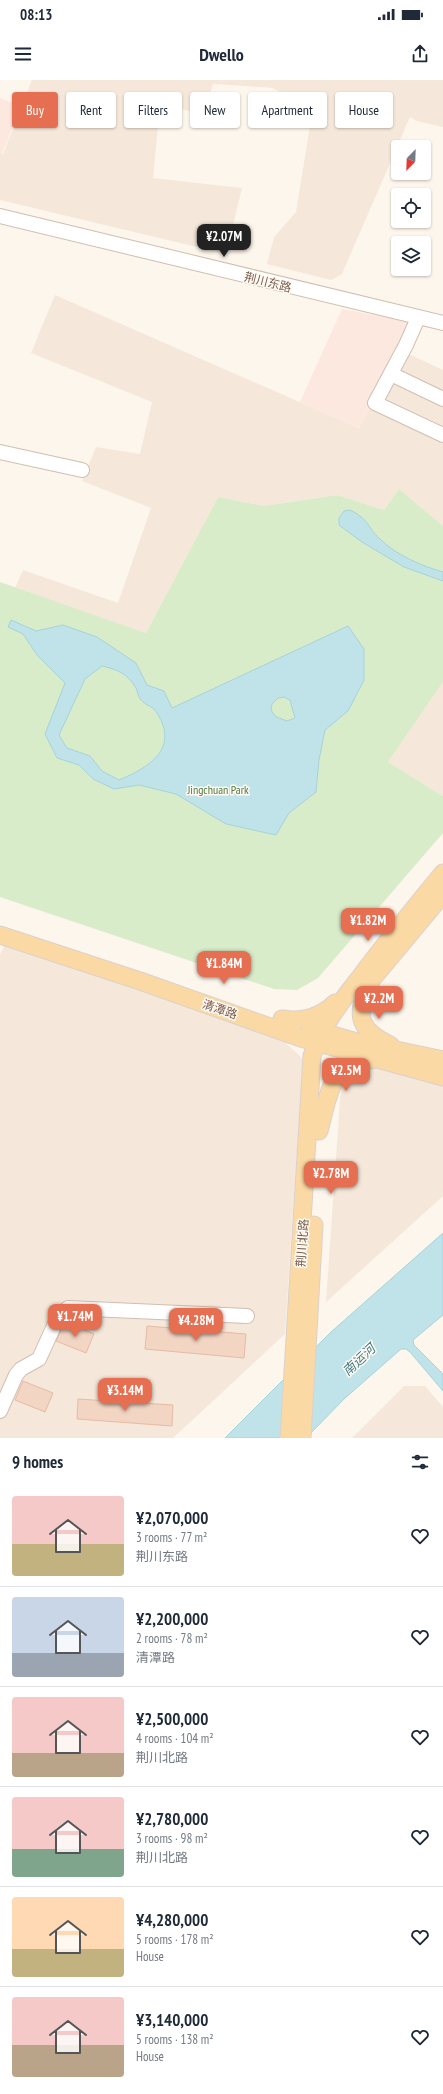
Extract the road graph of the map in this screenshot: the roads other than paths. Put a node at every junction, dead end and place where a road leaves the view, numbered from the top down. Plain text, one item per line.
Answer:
1 (0, 216) edge
2 (418, 318) junction
3 (443, 323) edge
4 (390, 374) junction
5 (443, 400) edge
6 (443, 435) edge
7 (0, 452) edge
8 (82, 470) dead end
9 (443, 873) edge
10 (443, 894) edge
11 (0, 926) edge
12 (0, 935) edge
13 (365, 980) junction
14 (282, 1019) junction
15 (324, 1038) junction
16 (402, 1052) junction
17 (381, 1060) junction
18 (443, 1060) edge
19 (443, 1077) edge
20 (319, 1131) junction
21 (248, 1316) dead end
22 (301, 1356) junction
23 (0, 1411) edge
24 (289, 1438) edge
25 (302, 1438) edge

1 - 2 street, 荆川东路
2 - 3 street, 荆川东路
2 - 4 street
4 - 5 street
4 - 6 street
7 - 8 street
9 - 13 main road
10 - 13 main road
11 - 14 main road, 清潭路
12 - 15 main road, 清潭路
13 - 14 main road
13 - 15 main road
13 - 16 main road
14 - 15 main road, 清潭路
15 - 16 main road, 清潭路
15 - 17 main road, 清潭路
15 - 20 main road, 荆川北路
15 - 22 main road, 荆川北路
16 - 18 main road, 清潭路
17 - 19 main road, 清潭路
17 - 20 main road
20 - 22 main road, 荆川北路
21 - 23 street
22 - 24 main road
22 - 25 main road

